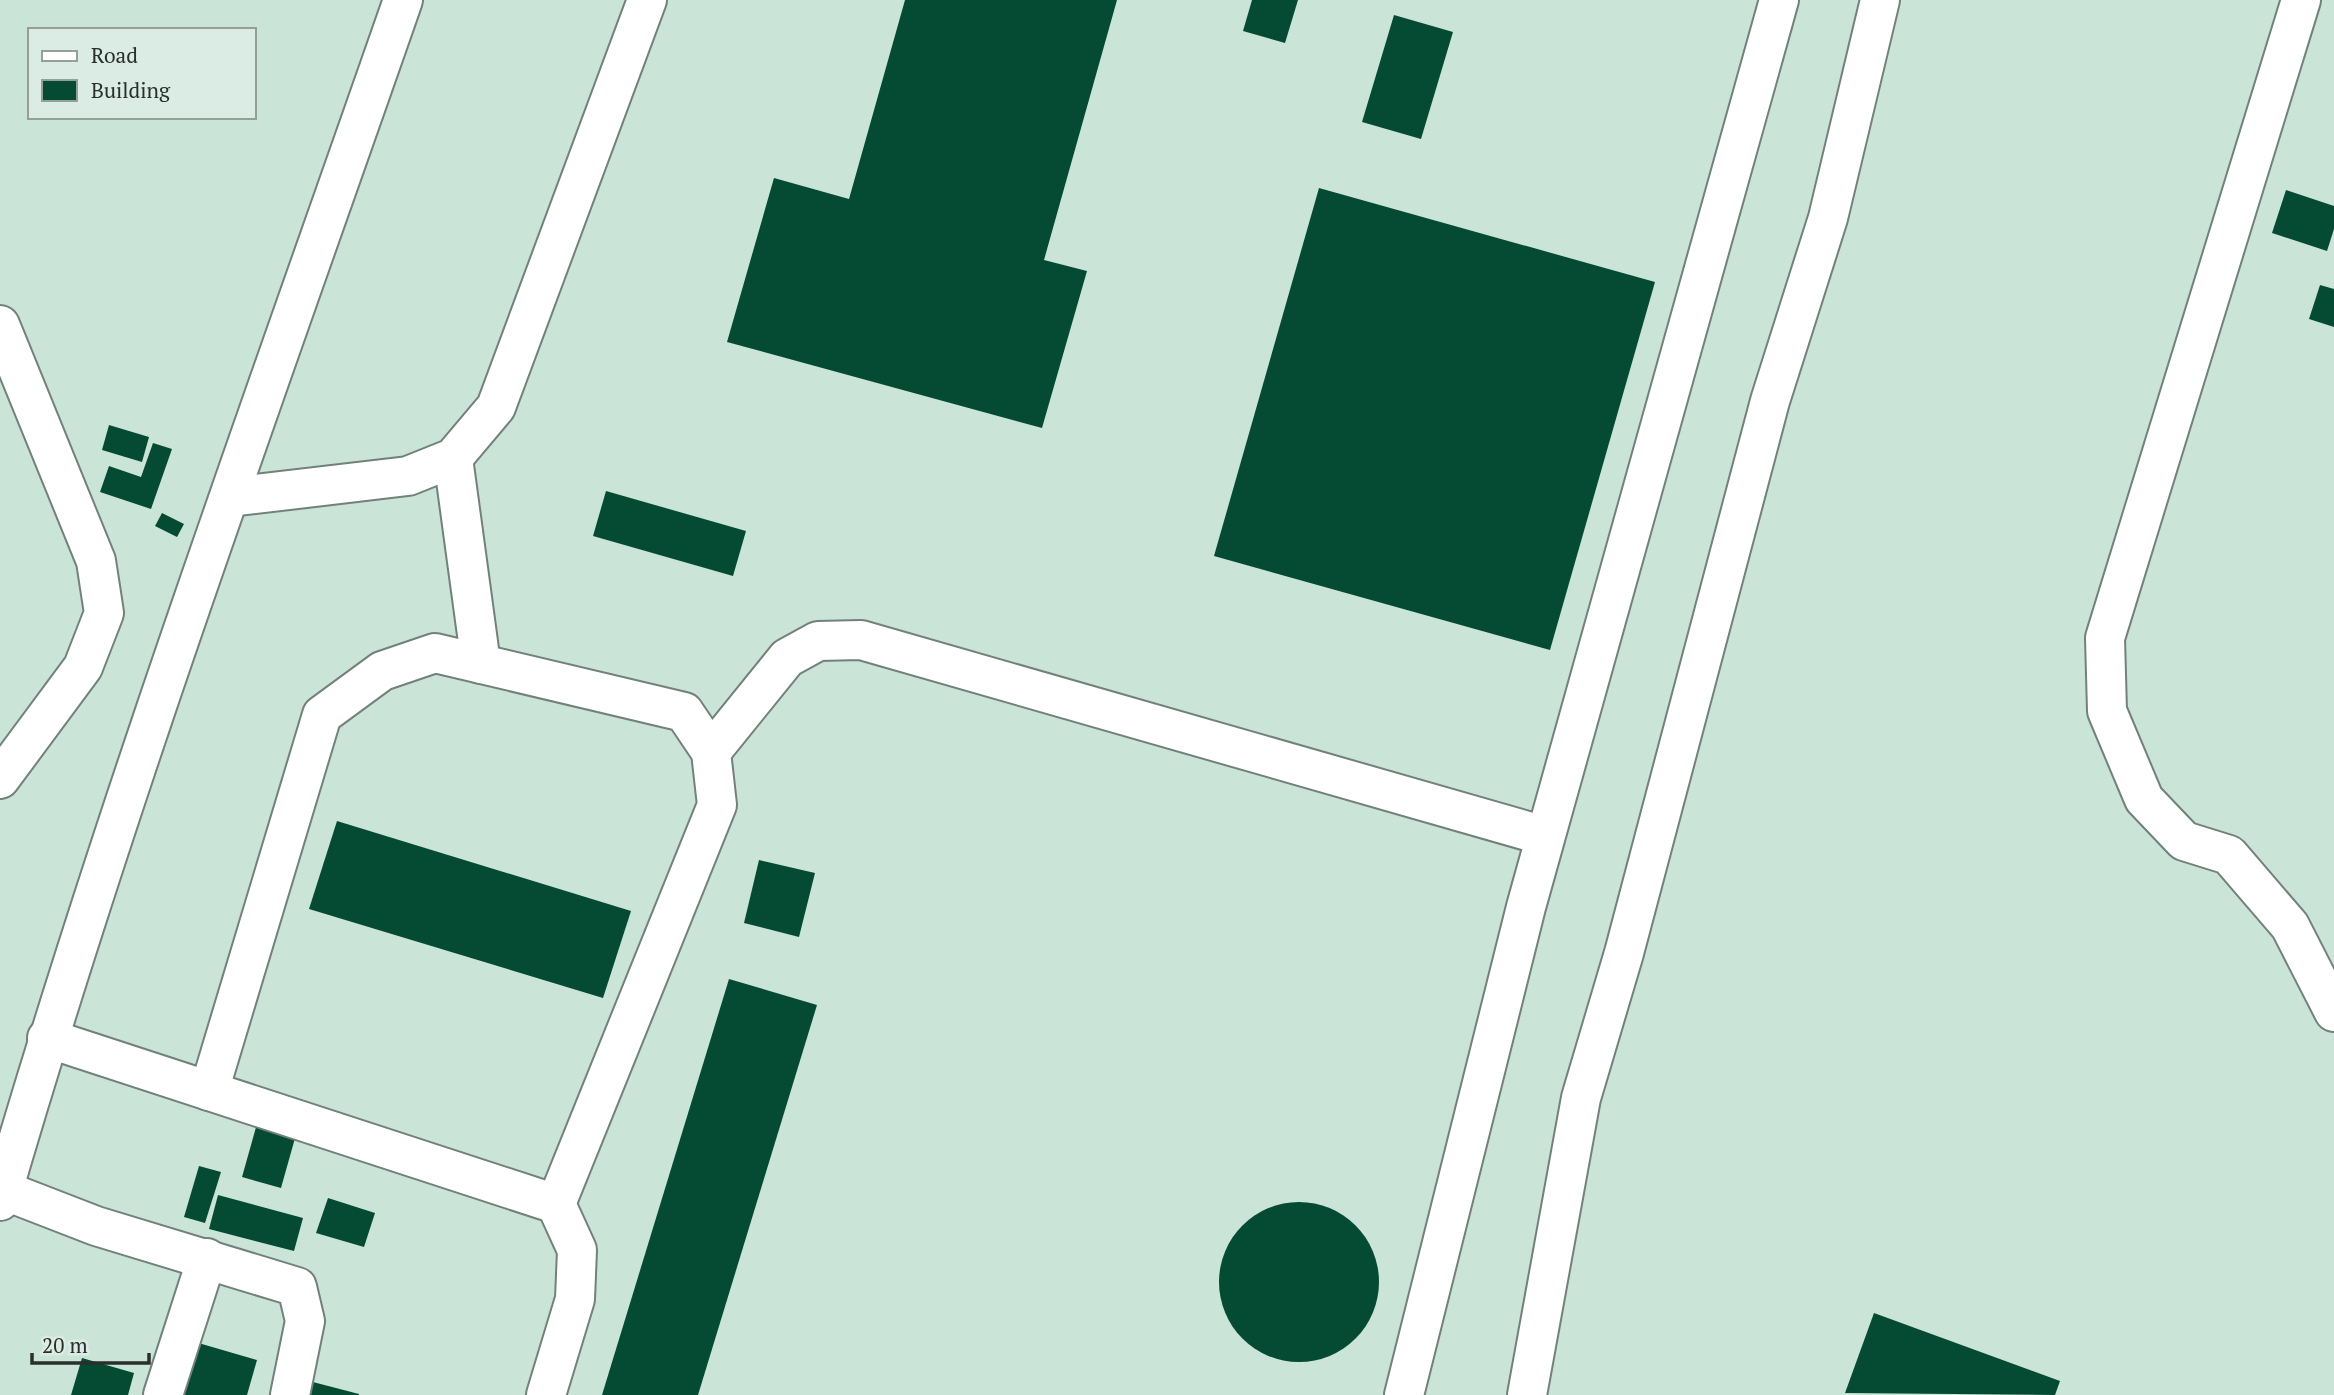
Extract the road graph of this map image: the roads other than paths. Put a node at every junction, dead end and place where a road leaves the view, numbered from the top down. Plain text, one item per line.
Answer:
1 (403, 0) edge
2 (647, 0) edge
3 (1779, 0) edge
4 (1880, 0) edge
5 (2301, 0) edge
6 (0, 325) edge
7 (453, 458) junction
8 (230, 497) junction
9 (481, 664) junction
10 (711, 752) junction
11 (0, 779) edge
12 (1545, 836) junction
13 (2334, 1012) edge
14 (47, 1038) junction
15 (209, 1091) junction
16 (2, 1196) edge
17 (556, 1204) junction
18 (207, 1258) junction
19 (163, 1395) edge
20 (290, 1395) edge
21 (547, 1395) edge
22 (1404, 1395) edge
23 (1527, 1395) edge

1 - 8 street
2 - 7 street
3 - 12 street
4 - 23 street
5 - 13 street
6 - 11 street
7 - 8 street
7 - 9 street
8 - 14 street
9 - 10 street
9 - 15 street
10 - 12 street
10 - 17 street
12 - 22 street
14 - 15 street
14 - 16 street
15 - 17 street
16 - 18 street
17 - 21 street
18 - 19 street
18 - 20 street

